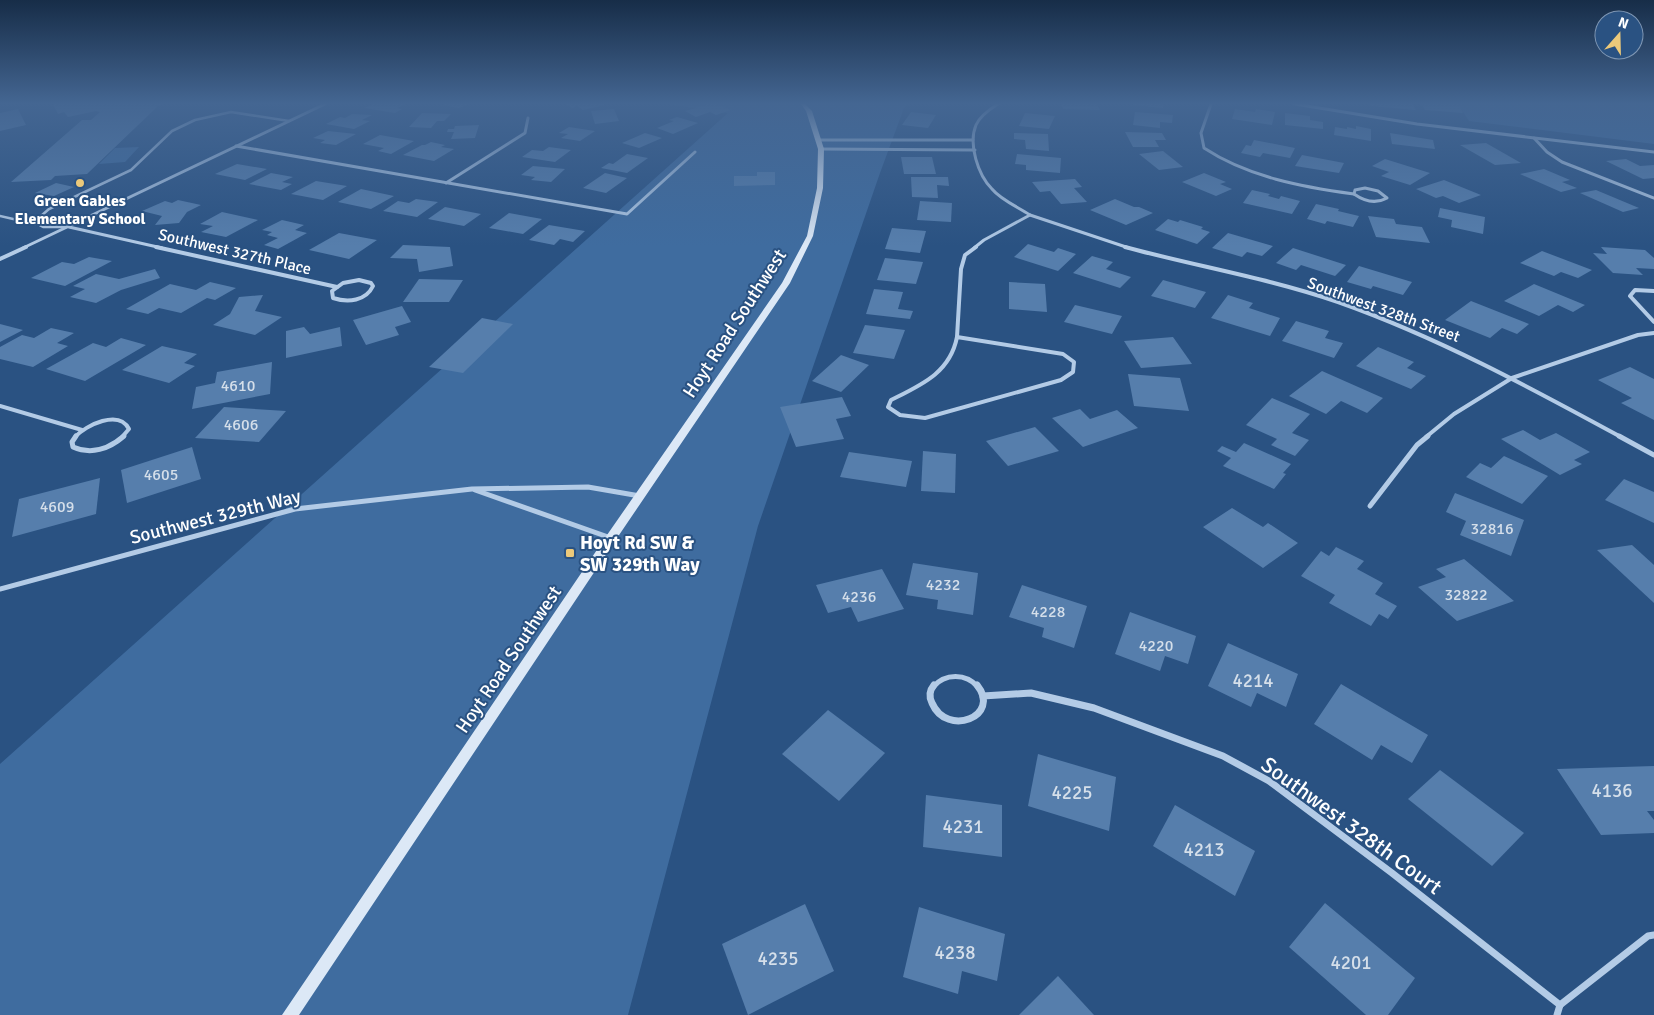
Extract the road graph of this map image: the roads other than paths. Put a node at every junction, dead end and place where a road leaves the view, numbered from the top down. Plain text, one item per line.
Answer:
1 (150, 151) edge
2 (225, 151) edge
3 (266, 151) edge
4 (496, 151) edge
5 (821, 151) edge
6 (975, 151) edge
7 (1208, 151) edge
8 (1546, 151) edge
9 (695, 152) dead end
10 (446, 183) junction
11 (1354, 194) junction
12 (1654, 198) edge
13 (1030, 215) junction
14 (0, 216) edge
15 (37, 225) junction
16 (69, 227) junction
17 (0, 259) edge
18 (337, 287) junction
19 (1654, 291) edge
20 (1654, 322) edge
21 (1654, 332) edge
22 (956, 337) junction
23 (1512, 378) junction
24 (0, 406) edge
25 (82, 430) junction
26 (1654, 454) edge
27 (472, 489) junction
28 (640, 497) junction
29 (1370, 506) dead end
30 (611, 538) junction
31 (0, 589) edge
32 (984, 696) junction
33 (1654, 935) edge
34 (1560, 1005) junction
35 (290, 1015) edge
36 (1558, 1015) edge

1 - 15 lane
2 - 16 street
3 - 10 street
4 - 10 street
5 - 28 main road, Hoyt Road Southwest
6 - 13 street, Southwest 328th Street
7 - 11 street
8 - 12 street
9 - 10 street
11 - 11 street
13 - 22 street
13 - 23 street, Southwest 328th Street
14 - 15 lane
15 - 16 lane
16 - 17 street
16 - 18 street, Southwest 327th Place
18 - 18 street, Southwest 327th Place
19 - 20 street
21 - 23 street
22 - 22 street
23 - 26 street, Southwest 328th Street
23 - 29 street
24 - 25 street
25 - 25 street
27 - 28 street, Southwest 329th Way
27 - 30 street, Southwest 329th Way
27 - 31 street, Southwest 329th Way
28 - 30 main road, Hoyt Road Southwest
30 - 35 main road, Hoyt Road Southwest
32 - 32 street
32 - 34 street, Southwest 328th Court
33 - 34 street
34 - 36 street

